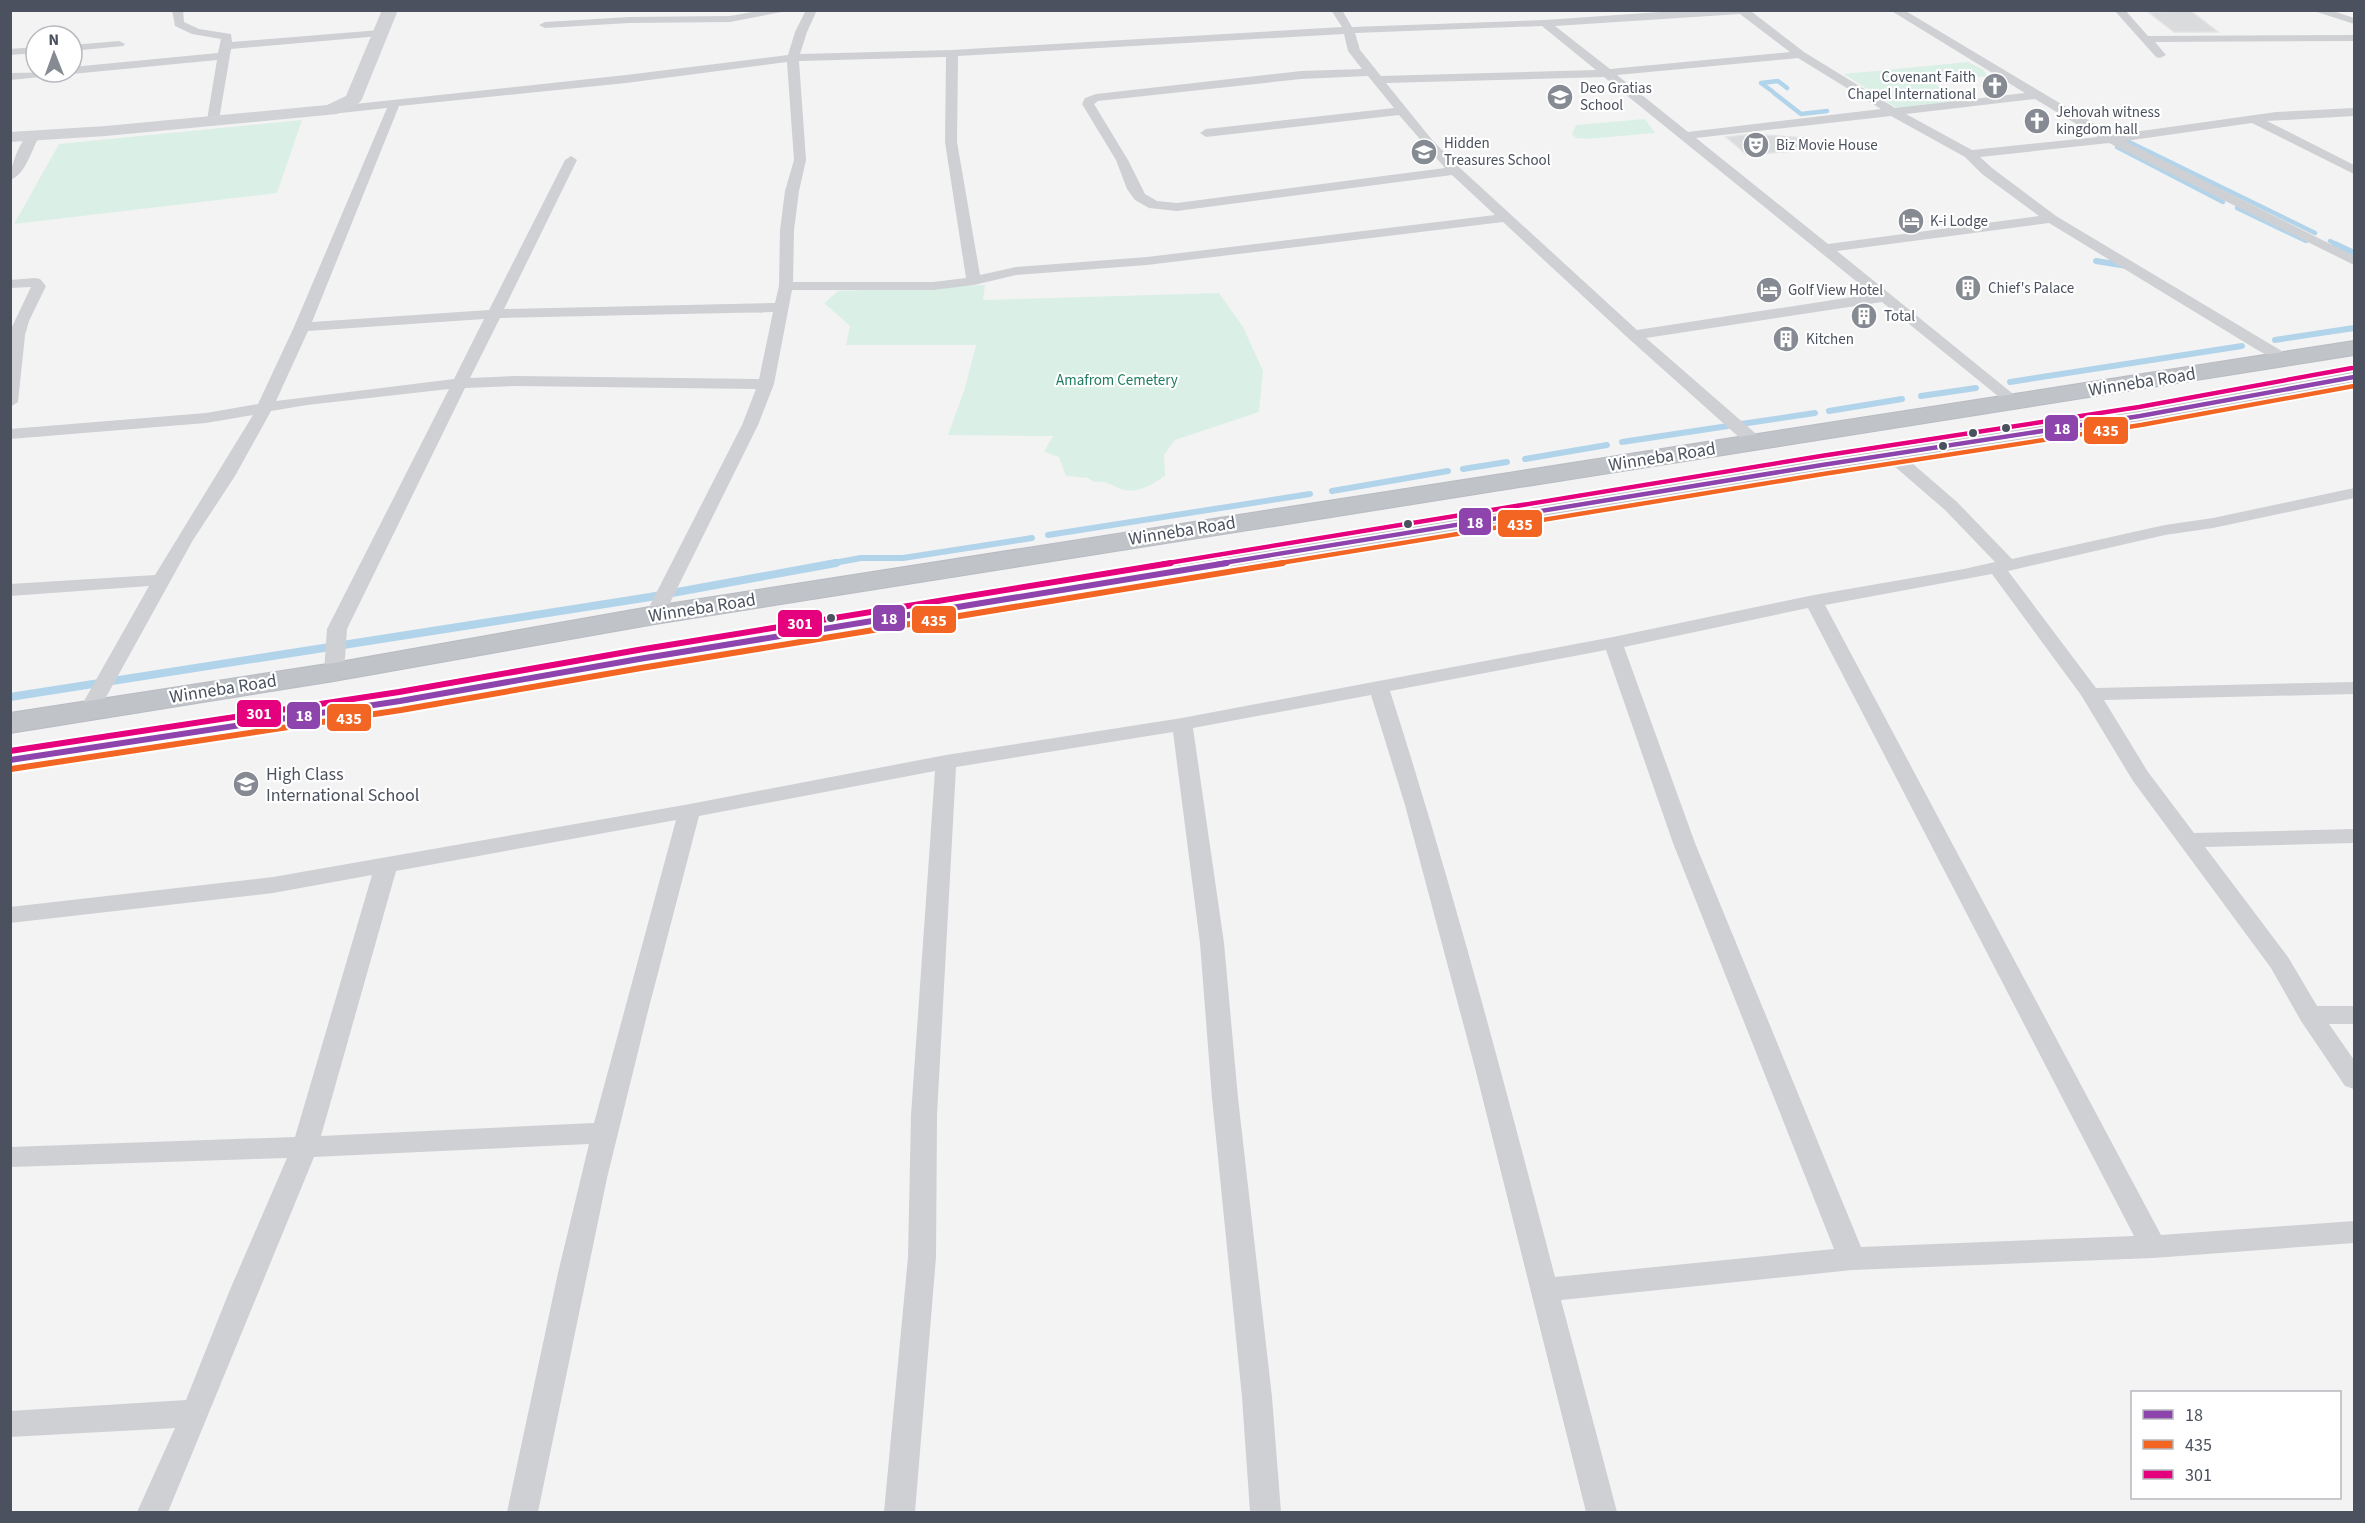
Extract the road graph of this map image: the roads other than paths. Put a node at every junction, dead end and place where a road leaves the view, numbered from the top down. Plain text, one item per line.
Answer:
1 (177, 10) edge
2 (390, 10) edge
3 (787, 10) edge
4 (812, 10) edge
5 (1335, 10) edge
6 (1748, 10) edge
7 (1895, 10) edge
8 (2119, 10) edge
9 (2316, 10) edge
10 (1743, 11) edge
11 (1587, 16) edge
12 (2355, 21) edge
13 (1545, 23) junction
14 (545, 25) dead end
15 (1349, 30) junction
16 (380, 33) junction
17 (2355, 38) edge
18 (2145, 39) junction
19 (119, 44) dead end
20 (84, 47) edge
21 (224, 51) junction
22 (952, 52) junction
23 (1800, 54) junction
24 (2160, 56) dead end
25 (793, 58) junction
26 (84, 69) edge
27 (1607, 73) junction
28 (1374, 76) junction
29 (2037, 95) junction
30 (394, 105) junction
31 (332, 110) junction
32 (1402, 111) junction
33 (2355, 112) edge
34 (1895, 113) junction
35 (2254, 119) junction
36 (213, 120) junction
37 (1206, 133) dead end
38 (34, 135) junction
39 (1684, 136) junction
40 (10, 137) edge
41 (2112, 139) junction
42 (1971, 154) junction
43 (571, 160) dead end
44 (2355, 170) edge
45 (1455, 171) junction
46 (10, 176) edge
47 (1505, 218) junction
48 (2051, 219) junction
49 (1824, 249) junction
50 (2355, 261) edge
51 (974, 281) junction
52 (10, 284) edge
53 (786, 286) junction
54 (1884, 297) junction
55 (781, 307) junction
56 (494, 314) junction
57 (302, 327) junction
58 (1633, 335) junction
59 (2355, 348) edge
60 (2288, 359) junction
61 (2355, 377) edge
62 (459, 383) junction
63 (766, 384) junction
64 (10, 402) edge
65 (2015, 402) junction
66 (265, 407) junction
67 (10, 434) edge
68 (1756, 443) junction
69 (1892, 455) junction
70 (2355, 493) edge
71 (1374, 501) junction
72 (1401, 536) junction
73 (2002, 565) junction
74 (162, 580) junction
75 (10, 590) edge
76 (1814, 601) junction
77 (656, 615) junction
78 (1612, 643) junction
79 (334, 672) junction
80 (1379, 688) junction
81 (2355, 688) edge
82 (2090, 694) junction
83 (89, 710) junction
84 (57, 715) junction
85 (10, 723) edge
86 (1182, 724) junction
87 (42, 755) junction
88 (10, 760) edge
89 (946, 762) junction
90 (690, 811) junction
91 (2355, 836) edge
92 (2187, 840) junction
93 (386, 865) junction
94 (10, 915) edge
95 (2355, 1015) edge
96 (2310, 1016) junction
97 (2355, 1079) edge
98 (604, 1133) junction
99 (305, 1147) junction
100 (10, 1157) edge
101 (2355, 1232) edge
102 (2153, 1247) junction
103 (1852, 1259) junction
104 (1544, 1290) junction
105 (196, 1413) junction
106 (10, 1424) edge
107 (153, 1512) edge
108 (524, 1512) edge
109 (900, 1512) edge
110 (1266, 1512) edge
111 (1601, 1512) edge

1 - 21 street
2 - 16 street
3 - 14 street
4 - 25 street
5 - 15 street
6 - 10 street
7 - 29 street
8 - 18 street
9 - 12 street
10 - 11 street
10 - 23 street
11 - 13 street
13 - 15 street
13 - 27 street
15 - 22 street
15 - 28 street
16 - 21 street
16 - 31 street
17 - 18 street
18 - 24 street
19 - 20 street
21 - 26 street
21 - 36 street
22 - 25 street
22 - 51 street
23 - 27 street
23 - 34 street
25 - 30 street
25 - 53 street
27 - 28 street
27 - 39 street
28 - 32 street
28 - 45 street
29 - 34 street
29 - 41 street
30 - 31 street
30 - 57 street
31 - 36 street
32 - 37 street
32 - 45 street
33 - 35 street
34 - 39 street
34 - 42 street
35 - 41 street
35 - 44 street
36 - 38 street
38 - 40 street
38 - 46 street
39 - 49 street
41 - 42 street
41 - 50 street
42 - 48 street
43 - 56 street
45 - 47 street
47 - 51 street
47 - 58 street
48 - 49 street
48 - 60 street
49 - 54 street
51 - 53 street
52 - 64 street
53 - 55 street
54 - 58 street
54 - 65 street
55 - 56 street
55 - 63 street
56 - 57 street
56 - 62 street
57 - 66 street
58 - 68 street
59 - 60 highway, Winneba Road
60 - 65 highway, Winneba Road
61 - 69 highway, Winneba Road
62 - 63 street
62 - 66 street
62 - 79 street
63 - 77 street
65 - 68 highway, Winneba Road
66 - 67 street
66 - 74 street
68 - 71 highway, Winneba Road
69 - 72 highway, Winneba Road
69 - 73 street
70 - 73 street
71 - 72 highway
71 - 77 highway, Winneba Road
72 - 87 highway, Winneba Road
73 - 76 street
73 - 82 street
74 - 75 street
74 - 83 street
76 - 78 street
76 - 102 street
77 - 79 highway, Winneba Road
78 - 80 street
78 - 103 street
79 - 83 highway, Winneba Road
80 - 86 street
80 - 104 street
81 - 82 street
82 - 92 street
83 - 84 highway, Winneba Road
84 - 85 highway, Winneba Road
84 - 87 highway
86 - 89 street
86 - 110 street
87 - 88 highway, Winneba Road
89 - 90 street
89 - 109 street
90 - 93 street
90 - 98 street
91 - 92 street
92 - 96 street
93 - 94 street
93 - 99 street
95 - 96 street
96 - 97 street
98 - 99 street
98 - 108 street
99 - 100 street
99 - 105 street
101 - 102 street
102 - 103 street
103 - 104 street
104 - 111 street
105 - 106 street
105 - 107 street

